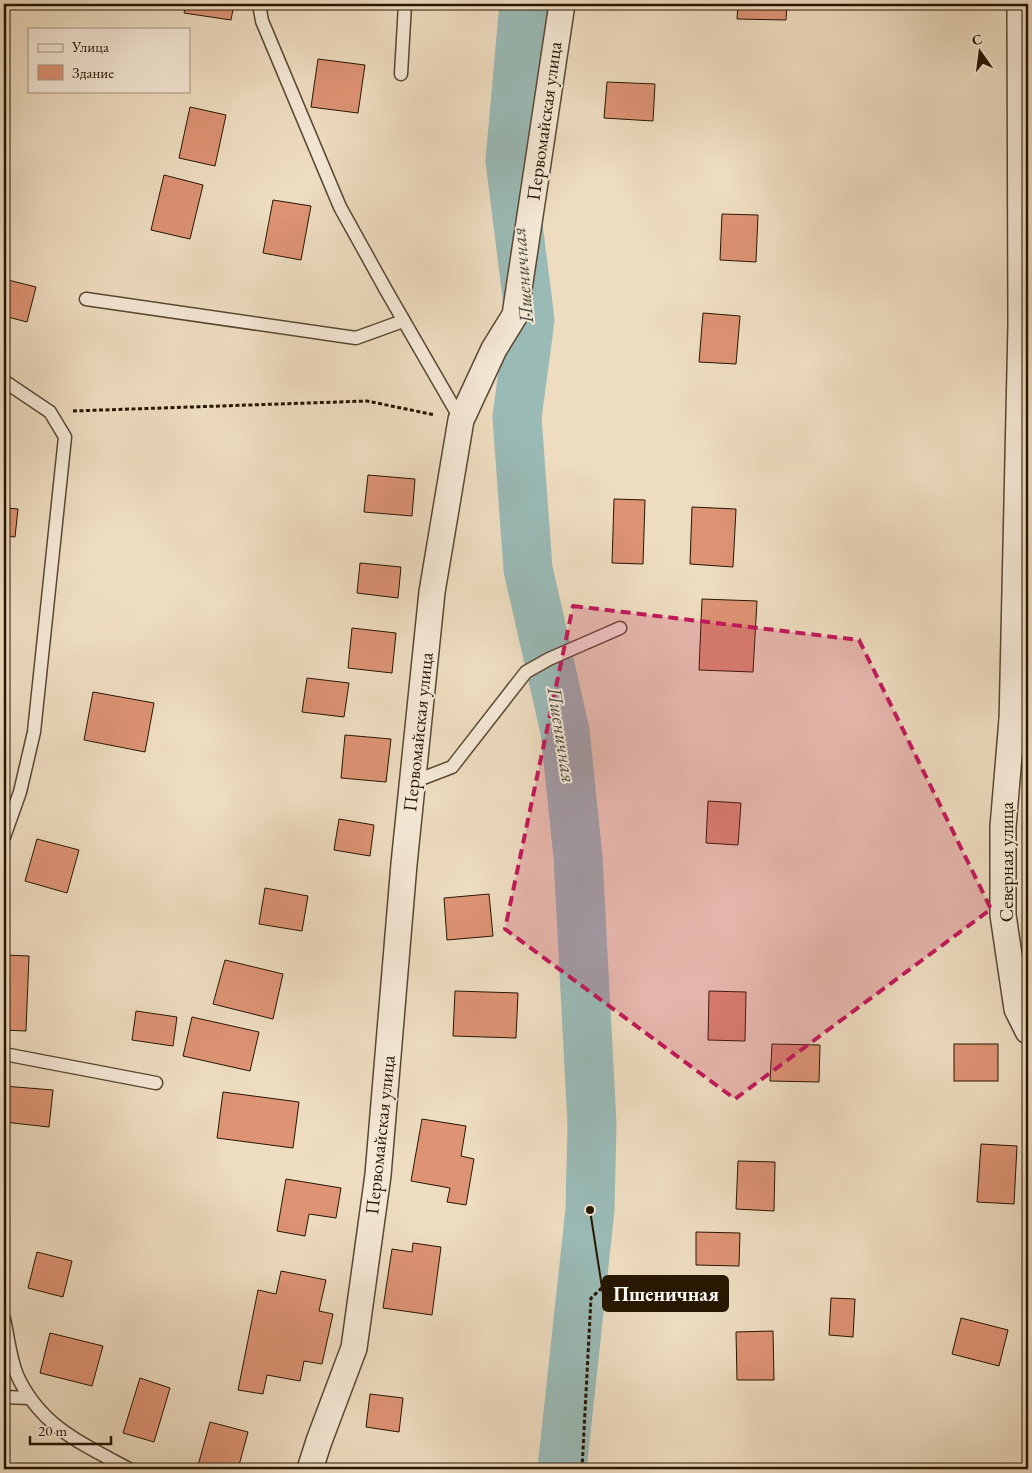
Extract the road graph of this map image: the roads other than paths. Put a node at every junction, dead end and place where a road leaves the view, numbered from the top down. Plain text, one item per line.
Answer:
1 (259, 4) edge
2 (405, 4) edge
3 (562, 4) edge
4 (1020, 4) edge
5 (401, 74) dead end
6 (86, 299) dead end
7 (404, 322) junction
8 (4, 381) edge
9 (461, 420) junction
10 (620, 628) dead end
11 (1017, 722) edge
12 (413, 782) junction
13 (4, 836) edge
14 (1028, 1030) edge
15 (4, 1054) edge
16 (156, 1083) dead end
17 (4, 1319) edge
18 (4, 1397) edge
19 (30, 1398) junction
20 (129, 1469) edge
21 (310, 1469) edge

1 - 7 lane
2 - 5 lane
3 - 9 street, Первомайская улица
4 - 11 street, Северная улица
6 - 7 lane
7 - 9 lane
8 - 13 lane
9 - 12 street, Первомайская улица
10 - 12 lane
11 - 14 street, Северная улица
12 - 21 street, Первомайская улица
15 - 16 lane
17 - 19 lane
18 - 19 lane
19 - 20 lane

